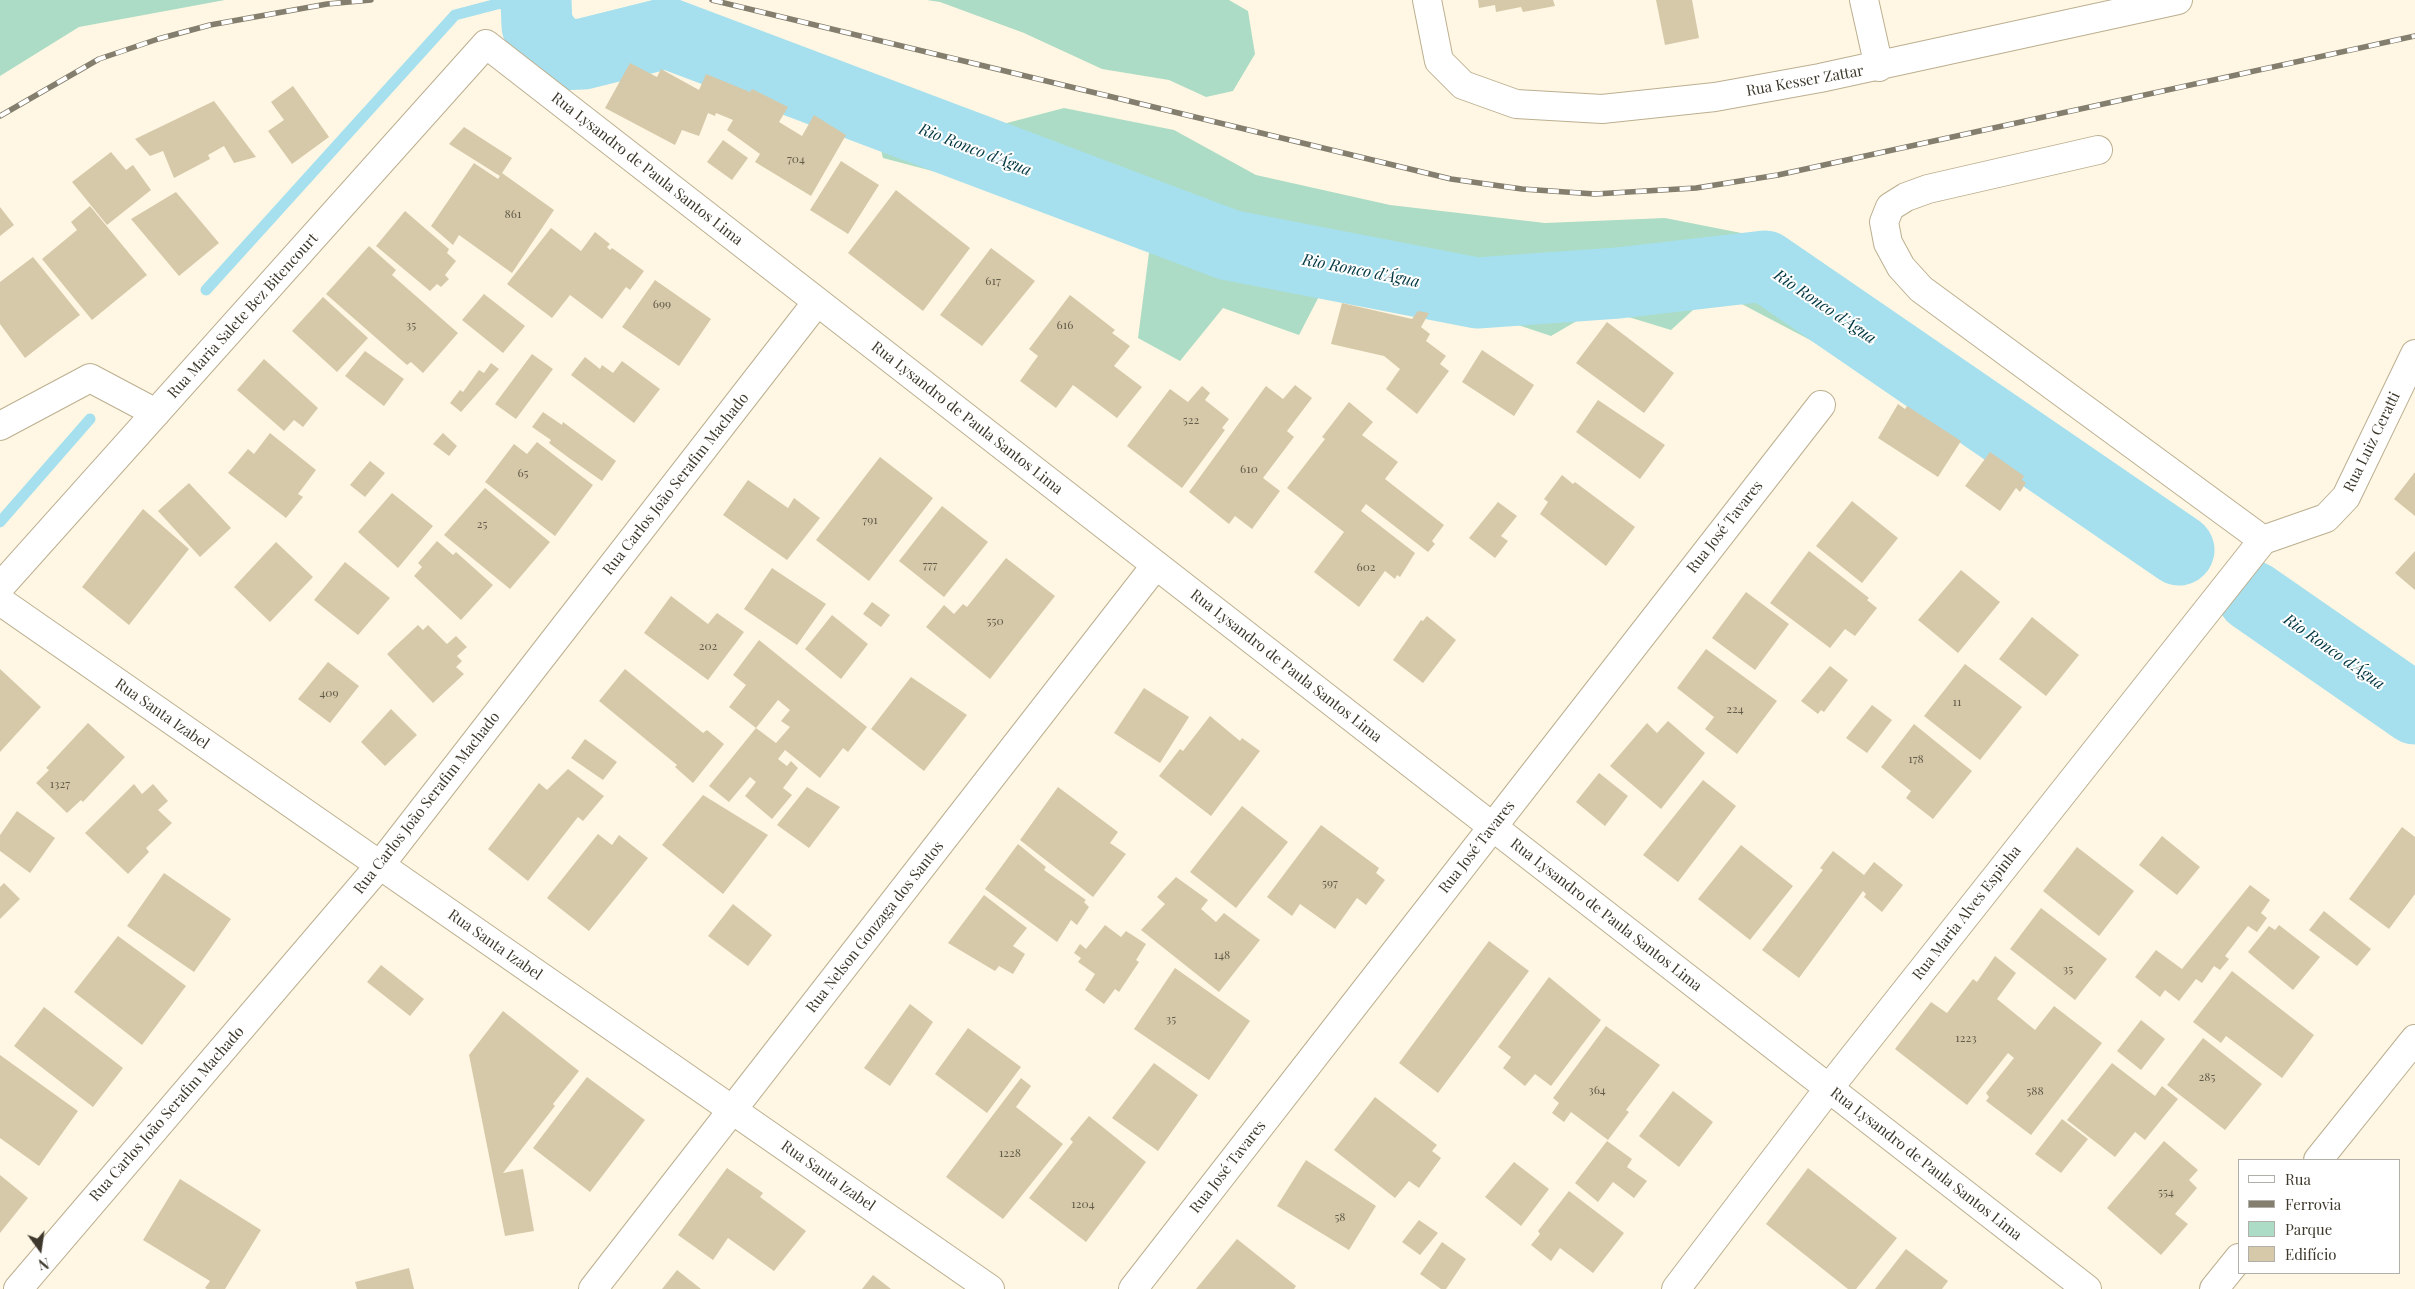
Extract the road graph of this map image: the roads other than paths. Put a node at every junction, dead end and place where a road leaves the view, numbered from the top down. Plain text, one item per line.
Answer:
1 (1427, 0) edge
2 (1864, 0) edge
3 (2178, 0) edge
4 (486, 44) joint
5 (1879, 67) junction
6 (2098, 150) dead end
7 (817, 302) junction
8 (2415, 354) edge
9 (1820, 405) dead end
10 (156, 413) junction
11 (0, 426) edge
12 (2262, 540) junction
13 (1156, 565) junction
14 (0, 587) edge
15 (0, 601) edge
16 (1492, 827) junction
17 (380, 865) junction
18 (2415, 1039) edge
19 (1829, 1088) junction
20 (733, 1110) junction
21 (2319, 1159) edge
22 (2238, 1259) edge
23 (18, 1289) edge
24 (594, 1289) edge
25 (990, 1289) edge
26 (1133, 1289) edge
27 (1676, 1289) edge
28 (2087, 1289) edge
29 (2214, 1289) edge

1 - 5 street, Rua Kesser Zattar
2 - 5 street
3 - 5 street, Rua Kesser Zattar
4 - 7 street, Rua Lysandro de Paula Santos Lima
4 - 10 street, Rua Maria Salete Bez Bitencourt
6 - 12 street
7 - 13 street, Rua Lysandro de Paula Santos Lima
7 - 17 street, Rua Carlos João Serafim Machado
8 - 12 street, Rua Luiz Ceratti
9 - 16 street, Rua José Tavares
10 - 11 street
10 - 14 street, Rua Maria Salete Bez Bitencourt
12 - 19 street, Rua Maria Alves Espinha
13 - 16 street, Rua Lysandro de Paula Santos Lima
13 - 20 street, Rua Nelson Gonzaga dos Santos
15 - 17 street, Rua Santa Izabel
16 - 19 street, Rua Lysandro de Paula Santos Lima
16 - 26 street, Rua José Tavares
17 - 20 street, Rua Santa Izabel
17 - 23 street, Rua Carlos João Serafim Machado
18 - 21 street
19 - 27 street, Rua Maria Alves Espinha
19 - 28 street, Rua Lysandro de Paula Santos Lima
20 - 24 street, Rua Nelson Gonzaga dos Santos
20 - 25 street, Rua Santa Izabel
22 - 29 street

